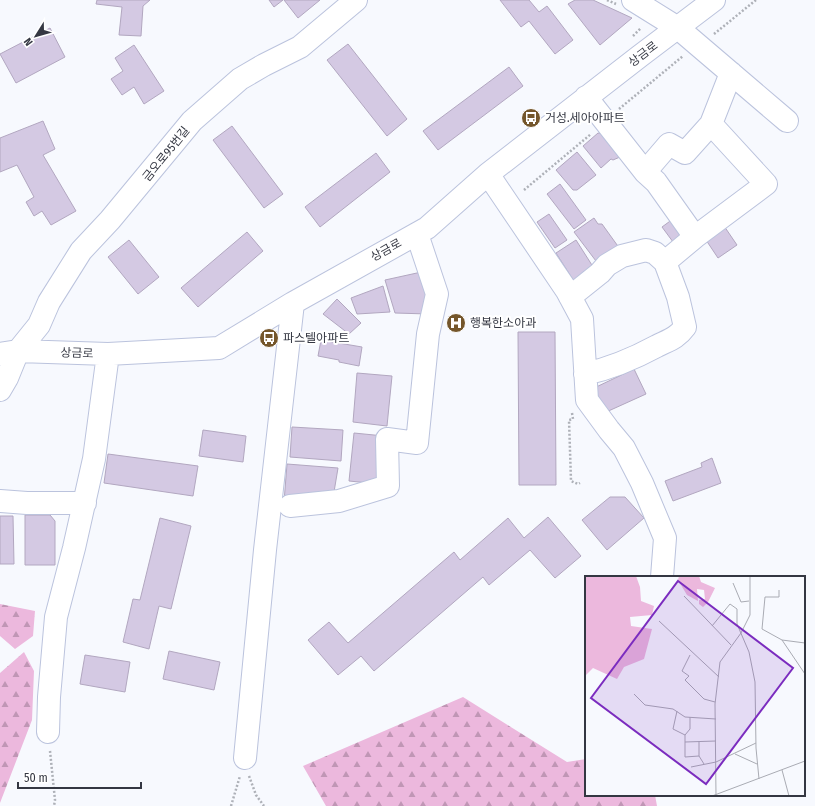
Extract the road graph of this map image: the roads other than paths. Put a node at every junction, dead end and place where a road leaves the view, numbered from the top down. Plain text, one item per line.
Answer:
1 (356, 0) edge
2 (714, 0) edge
3 (627, 4) edge
4 (678, 28) junction
5 (730, 73) junction
6 (586, 97) junction
7 (787, 121) dead end
8 (711, 124) junction
9 (645, 172) junction
10 (488, 174) junction
11 (417, 234) junction
12 (695, 237) junction
13 (665, 262) junction
14 (570, 298) junction
15 (293, 303) junction
16 (9, 353) edge
17 (108, 354) junction
18 (585, 374) junction
19 (0, 390) edge
20 (0, 501) edge
21 (85, 504) junction
22 (290, 506) dead end
23 (662, 576) edge
24 (48, 732) road end
25 (244, 760) road end

1 - 16 street, 금오로95번길
2 - 4 street, 상금로
3 - 4 street
4 - 5 street
4 - 6 street, 상금로
5 - 7 street
5 - 8 street
6 - 9 street
6 - 10 street, 상금로
8 - 9 street
8 - 12 street
9 - 12 street
10 - 11 street, 상금로
10 - 14 street
11 - 15 street, 상금로
11 - 22 street
12 - 13 street
13 - 14 street
13 - 18 street
14 - 18 street
15 - 17 street, 상금로
15 - 25 street
16 - 17 street, 상금로
16 - 19 street, 금오로95번길
17 - 21 street
18 - 23 street
20 - 21 street
21 - 24 street

